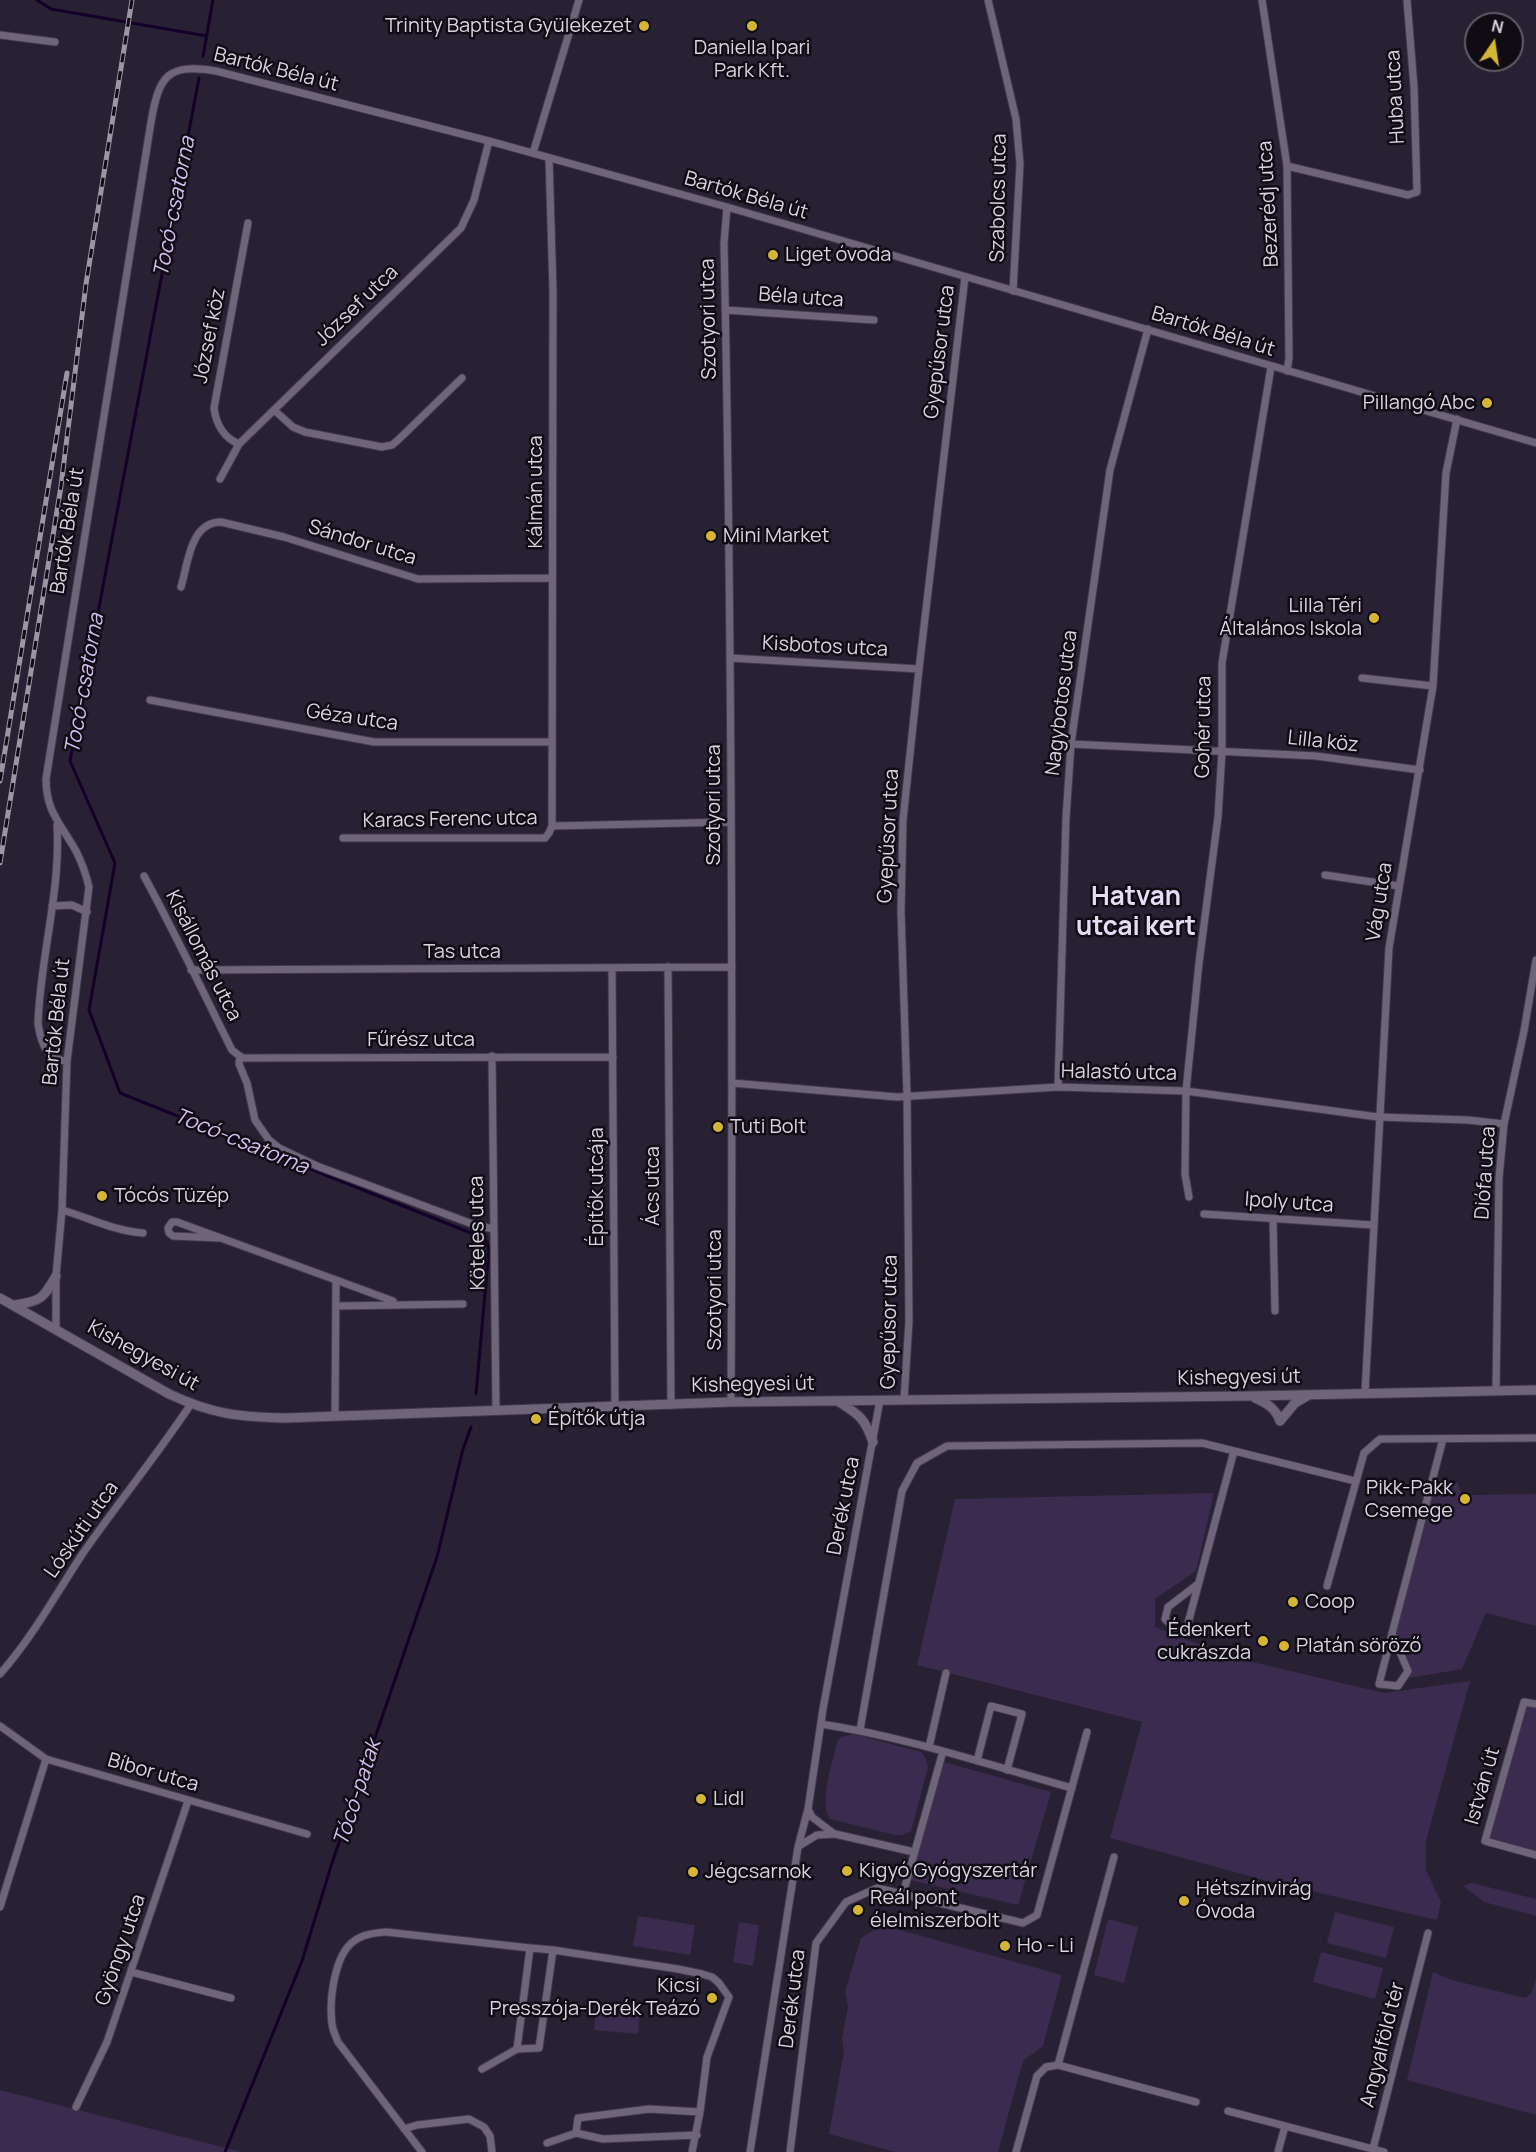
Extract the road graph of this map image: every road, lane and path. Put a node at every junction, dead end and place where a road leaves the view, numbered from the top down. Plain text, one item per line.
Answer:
1 (579, 0) edge
2 (988, 0) edge
3 (1262, 0) edge
4 (1407, 0) edge
5 (0, 35) edge
6 (55, 42) dead end
7 (489, 141) junction
8 (533, 153) junction
9 (549, 158) junction
10 (1287, 166) junction
11 (727, 207) junction
12 (248, 223) dead end
13 (965, 277) junction
14 (1013, 291) junction
15 (725, 310) junction
16 (874, 320) dead end
17 (1148, 330) junction
18 (1271, 367) junction
19 (1287, 371) junction
20 (462, 378) dead end
21 (274, 410) junction
22 (1457, 419) junction
23 (1536, 443) edge
24 (239, 444) junction
25 (220, 479) dead end
26 (552, 578) junction
27 (182, 587) dead end
28 (730, 658) junction
29 (919, 669) junction
30 (1362, 678) dead end
31 (1433, 686) junction
32 (150, 700) dead end
33 (552, 742) junction
34 (1071, 744) junction
35 (1222, 751) junction
36 (1420, 770) junction
37 (57, 822) junction
38 (731, 822) junction
39 (552, 826) junction
40 (343, 838) dead end
41 (1325, 875) dead end
42 (144, 876) dead end
43 (1399, 886) junction
44 (52, 906) junction
45 (87, 912) junction
46 (1536, 960) edge
47 (668, 967) junction
48 (732, 967) junction
49 (612, 968) junction
50 (191, 970) junction
51 (240, 1056) junction
52 (492, 1056) junction
53 (613, 1057) junction
54 (67, 1061) junction
55 (732, 1083) junction
56 (1058, 1087) junction
57 (1186, 1090) junction
58 (907, 1095) junction
59 (1378, 1117) junction
60 (1504, 1124) junction
61 (1189, 1197) dead end
62 (62, 1210) junction
63 (1204, 1214) dead end
64 (1273, 1219) junction
65 (1372, 1225) junction
66 (494, 1229) junction
67 (143, 1233) dead end
68 (219, 1238) junction
69 (56, 1276) junction
70 (336, 1280) junction
71 (365, 1291) junction
72 (0, 1298) edge
73 (399, 1303) junction
74 (463, 1304) dead end
75 (15, 1305) junction
76 (361, 1305) junction
77 (336, 1306) junction
78 (1275, 1311) dead end
79 (56, 1328) junction
80 (1496, 1390) junction
81 (1536, 1390) edge
82 (1365, 1393) junction
83 (1311, 1395) junction
84 (1250, 1396) junction
85 (880, 1400) junction
86 (904, 1400) junction
87 (837, 1401) junction
88 (731, 1402) junction
89 (191, 1404) junction
90 (671, 1405) junction
91 (615, 1407) junction
92 (496, 1409) junction
93 (335, 1416) junction
94 (1536, 1438) edge
95 (1443, 1439) junction
96 (873, 1442) junction
97 (1234, 1451) junction
98 (1355, 1481) junction
99 (1198, 1584) junction
100 (1327, 1586) dead end
101 (1392, 1633) junction
102 (946, 1672) dead end
103 (0, 1674) edge
104 (1536, 1704) edge
105 (821, 1724) junction
106 (0, 1726) edge
107 (860, 1730) junction
108 (1087, 1732) dead end
109 (929, 1748) junction
110 (943, 1751) junction
111 (46, 1759) junction
112 (977, 1761) junction
113 (1007, 1770) junction
114 (1072, 1788) junction
115 (188, 1801) junction
116 (808, 1809) junction
117 (307, 1834) dead end
118 (835, 1834) junction
119 (798, 1847) junction
120 (914, 1852) junction
121 (1536, 1855) edge
122 (1114, 1857) dead end
123 (903, 1894) junction
124 (0, 1906) edge
125 (1428, 1933) dead end
126 (530, 1948) junction
127 (554, 1950) junction
128 (131, 1972) junction
129 (231, 1998) dead end
130 (517, 2049) junction
131 (1058, 2065) junction
132 (482, 2069) dead end
133 (1196, 2102) dead end
134 (76, 2107) dead end
135 (1228, 2111) dead end
136 (700, 2112) junction
137 (1285, 2126) junction
138 (404, 2128) junction
139 (576, 2133) junction
140 (697, 2135) junction
141 (547, 2144) dead end
142 (1357, 2149) edge
143 (1373, 2149) junction
144 (422, 2152) edge
145 (492, 2152) edge
146 (692, 2152) edge
147 (750, 2152) edge
148 (790, 2152) edge
149 (1016, 2152) edge
150 (1280, 2152) edge
151 (1383, 2152) edge

1 - 8 street
2 - 14 street, Szabolcs utca
3 - 10 street, Bezerédj utca
4 - 10 street, Huba utca
5 - 6 street
7 - 8 street, Bartók Béla út
7 - 21 street, József utca
7 - 37 street, Bartók Béla út
8 - 9 street, Bartók Béla út
9 - 11 street, Bartók Béla út
9 - 26 street, Kálmán utca
10 - 19 street, Bezerédj utca
11 - 13 street, Bartók Béla út
11 - 15 street, Szotyori utca
12 - 24 street, József köz
13 - 14 street, Bartók Béla út
13 - 29 street, Gyepűsor utca
14 - 17 street, Bartók Béla út
15 - 16 street, Béla utca
15 - 28 street, Szotyori utca
17 - 18 street, Bartók Béla út
17 - 34 street, Nagybotos utca
18 - 19 street, Bartók Béla út
18 - 35 street, Gohér utca
19 - 22 street, Bartók Béla út
20 - 21 street
21 - 24 street, József utca
22 - 23 street, Bartók Béla út
22 - 31 street, Vág utca
24 - 25 street, József utca
26 - 27 street, Sándor utca
26 - 33 street, Kálmán utca
28 - 29 street, Kisbotos utca
28 - 38 street, Szotyori utca
29 - 58 street, Gyepűsor utca
30 - 31 street
31 - 36 street, Vág utca
32 - 33 street, Géza utca
33 - 39 street, Kálmán utca
34 - 35 street, Lilla köz
34 - 56 street, Nagybotos utca
35 - 36 street, Lilla köz
35 - 57 street, Gohér utca
36 - 43 street, Vág utca
37 - 44 street
37 - 45 street, Bartók Béla út
38 - 39 street, Karacs Ferenc utca
38 - 48 street, Szotyori utca
39 - 40 street, Karacs Ferenc utca
41 - 43 street
42 - 50 street, Kisállomás utca
43 - 59 street, Vág utca
44 - 45 street
44 - 54 street
45 - 54 street, Bartók Béla út
46 - 60 street, Diófa utca
47 - 48 street, Tas utca
47 - 49 street, Tas utca
47 - 90 street, Ács utca
48 - 55 street, Szotyori utca
49 - 50 street, Tas utca
49 - 53 street, Építők utcája
50 - 51 street, Kisállomás utca
51 - 52 street, Fűrész utca
51 - 66 street
52 - 53 street, Fűrész utca
52 - 66 street, Köteles utca
53 - 91 street, Építők utcája
54 - 62 street, Bartók Béla út
55 - 58 street, Halastó utca
55 - 88 street, Szotyori utca
56 - 57 street, Halastó utca
56 - 58 street, Halastó utca
57 - 59 street, Halastó utca
57 - 61 street, Gohér utca
58 - 86 street, Gyepűsor utca
59 - 60 street, Halastó utca
59 - 65 street, Vág utca
60 - 80 street, Diófa utca
62 - 67 street
62 - 69 street, Bartók Béla út
63 - 64 street, Ipoly utca
64 - 65 street, Ipoly utca
64 - 78 street
65 - 82 street, Vág utca
66 - 92 street, Köteles utca
68 - 68 street
68 - 70 street
69 - 75 street
69 - 79 street, Bartók Béla út
70 - 71 street
70 - 77 street
71 - 73 street
71 - 76 street
72 - 75 street, Kishegyesi út
73 - 74 street
73 - 76 street
75 - 79 street, Kishegyesi út
76 - 77 street
77 - 93 street
79 - 89 street, Kishegyesi út
80 - 81 street, Kishegyesi út
80 - 82 street, Kishegyesi út
82 - 83 street, Kishegyesi út
83 - 84 street, Kishegyesi út
83 - 84 street
84 - 86 street, Kishegyesi út
85 - 86 street, Kishegyesi út
85 - 87 street, Kishegyesi út
85 - 96 street, Derék utca
87 - 88 street, Kishegyesi út
87 - 96 street
88 - 90 street, Kishegyesi út
89 - 93 street, Kishegyesi út
89 - 103 street, Lóskúti utca
90 - 91 street, Kishegyesi út
91 - 92 street, Kishegyesi út
92 - 93 street, Kishegyesi út
94 - 95 street
95 - 98 street
95 - 101 street
96 - 105 street, Derék utca
97 - 98 street
97 - 99 street
97 - 107 street
98 - 100 street
99 - 99 street
101 - 101 street
102 - 109 street
104 - 121 street, István út
105 - 107 street
105 - 116 street, Derék utca
106 - 111 street, Bíbor utca
107 - 109 street
108 - 114 street, Derék utca
109 - 110 street
110 - 112 street
110 - 120 street
111 - 115 street, Bíbor utca
111 - 124 street
112 - 113 street
112 - 113 street
113 - 114 street
114 - 123 street, Derék utca
115 - 117 street, Bíbor utca
115 - 128 street, Gyöngy utca
116 - 118 street
116 - 119 street, Derék utca
118 - 119 street
118 - 120 street
119 - 147 street, Derék utca
120 - 123 street
122 - 131 street
123 - 148 street, Derék utca
125 - 143 street, Angyalföld tér
126 - 127 street
126 - 130 street
126 - 138 street
127 - 130 street
127 - 136 street
128 - 129 street
128 - 134 street, Gyöngy utca
130 - 132 street
131 - 133 street
131 - 149 street
135 - 137 street
136 - 139 street
136 - 140 street
137 - 142 street
137 - 150 street
138 - 144 street
138 - 145 street
139 - 140 street
139 - 141 street
140 - 146 street
142 - 143 street
143 - 151 street

